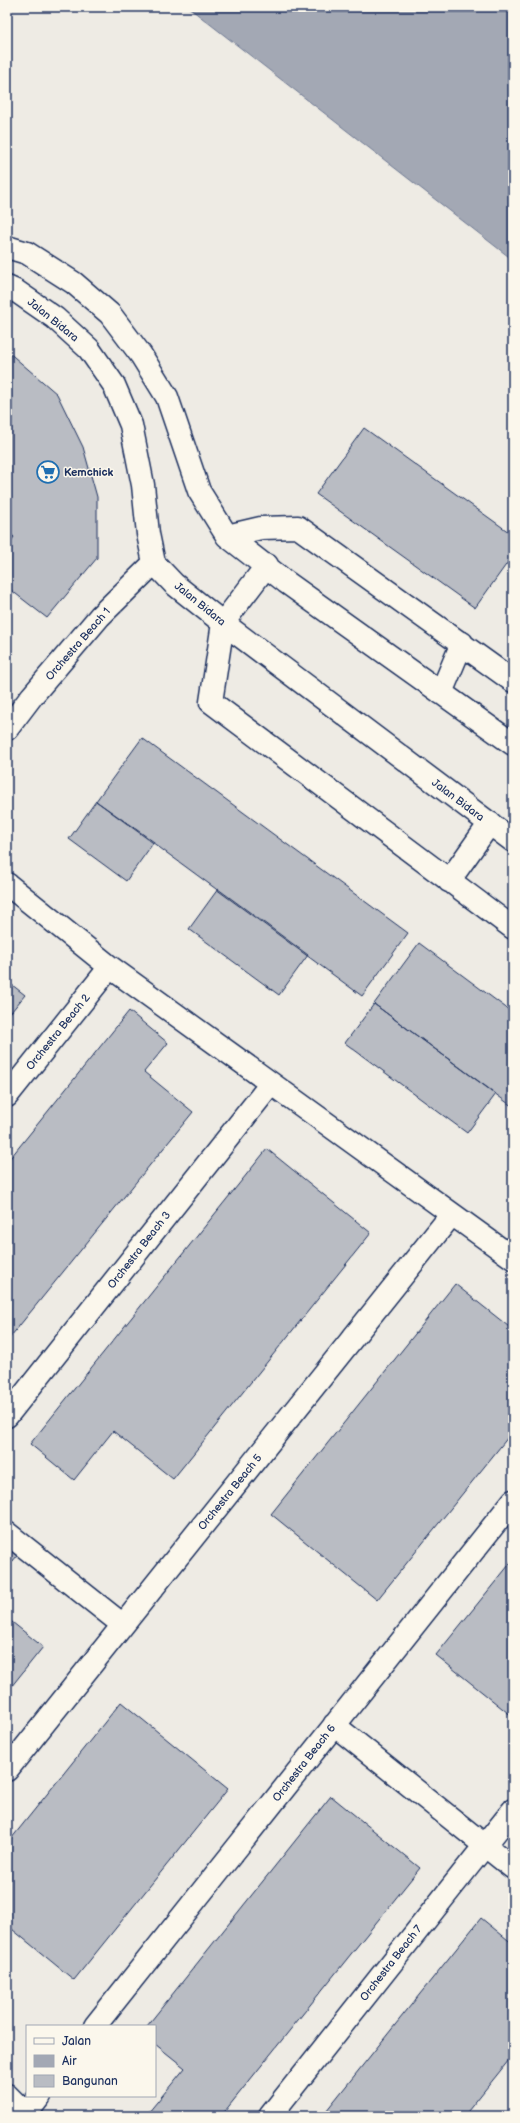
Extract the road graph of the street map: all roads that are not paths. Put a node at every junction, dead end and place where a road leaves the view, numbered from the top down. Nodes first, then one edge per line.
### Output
1 (7, 247) edge
2 (7, 287) edge
3 (227, 536) junction
4 (154, 563) junction
5 (267, 565) junction
6 (223, 623) junction
7 (462, 644) junction
8 (513, 681) edge
9 (441, 693) junction
10 (7, 729) edge
11 (513, 744) edge
12 (490, 823) junction
13 (513, 840) edge
14 (449, 880) junction
15 (7, 884) edge
16 (513, 928) edge
17 (110, 967) junction
18 (270, 1085) junction
19 (7, 1096) edge
20 (452, 1214) junction
21 (513, 1258) edge
22 (7, 1416) edge
23 (513, 1501) edge
24 (7, 1533) edge
25 (123, 1625) junction
26 (334, 1725) junction
27 (7, 1770) edge
28 (513, 1810) edge
29 (485, 1845) junction
30 (513, 1868) edge
31 (96, 2025) edge
32 (7, 2095) edge
33 (39, 2097) edge
34 (27, 2115) edge
35 (270, 2116) edge

1 - 3 street
2 - 4 street, Jalan Bidara
3 - 5 street
3 - 7 street
4 - 6 street, Jalan Bidara
4 - 10 street, Orchestra Beach 1
5 - 6 street
5 - 9 street
6 - 12 street, Jalan Bidara
6 - 14 street
7 - 8 street
7 - 9 street
9 - 11 street
12 - 13 street, Jalan Bidara
12 - 14 street
14 - 16 street
15 - 17 street
17 - 18 street
17 - 19 street, Orchestra Beach 2
18 - 20 street
18 - 22 street, Orchestra Beach 3
20 - 21 street
20 - 25 street, Orchestra Beach 5
23 - 26 street, Orchestra Beach 6
24 - 25 street
25 - 27 street, Orchestra Beach 5
26 - 29 street
26 - 31 street, Orchestra Beach 6
28 - 29 street, Orchestra Beach 7
29 - 30 street
29 - 35 street, Orchestra Beach 7
32 - 34 street
33 - 34 street

